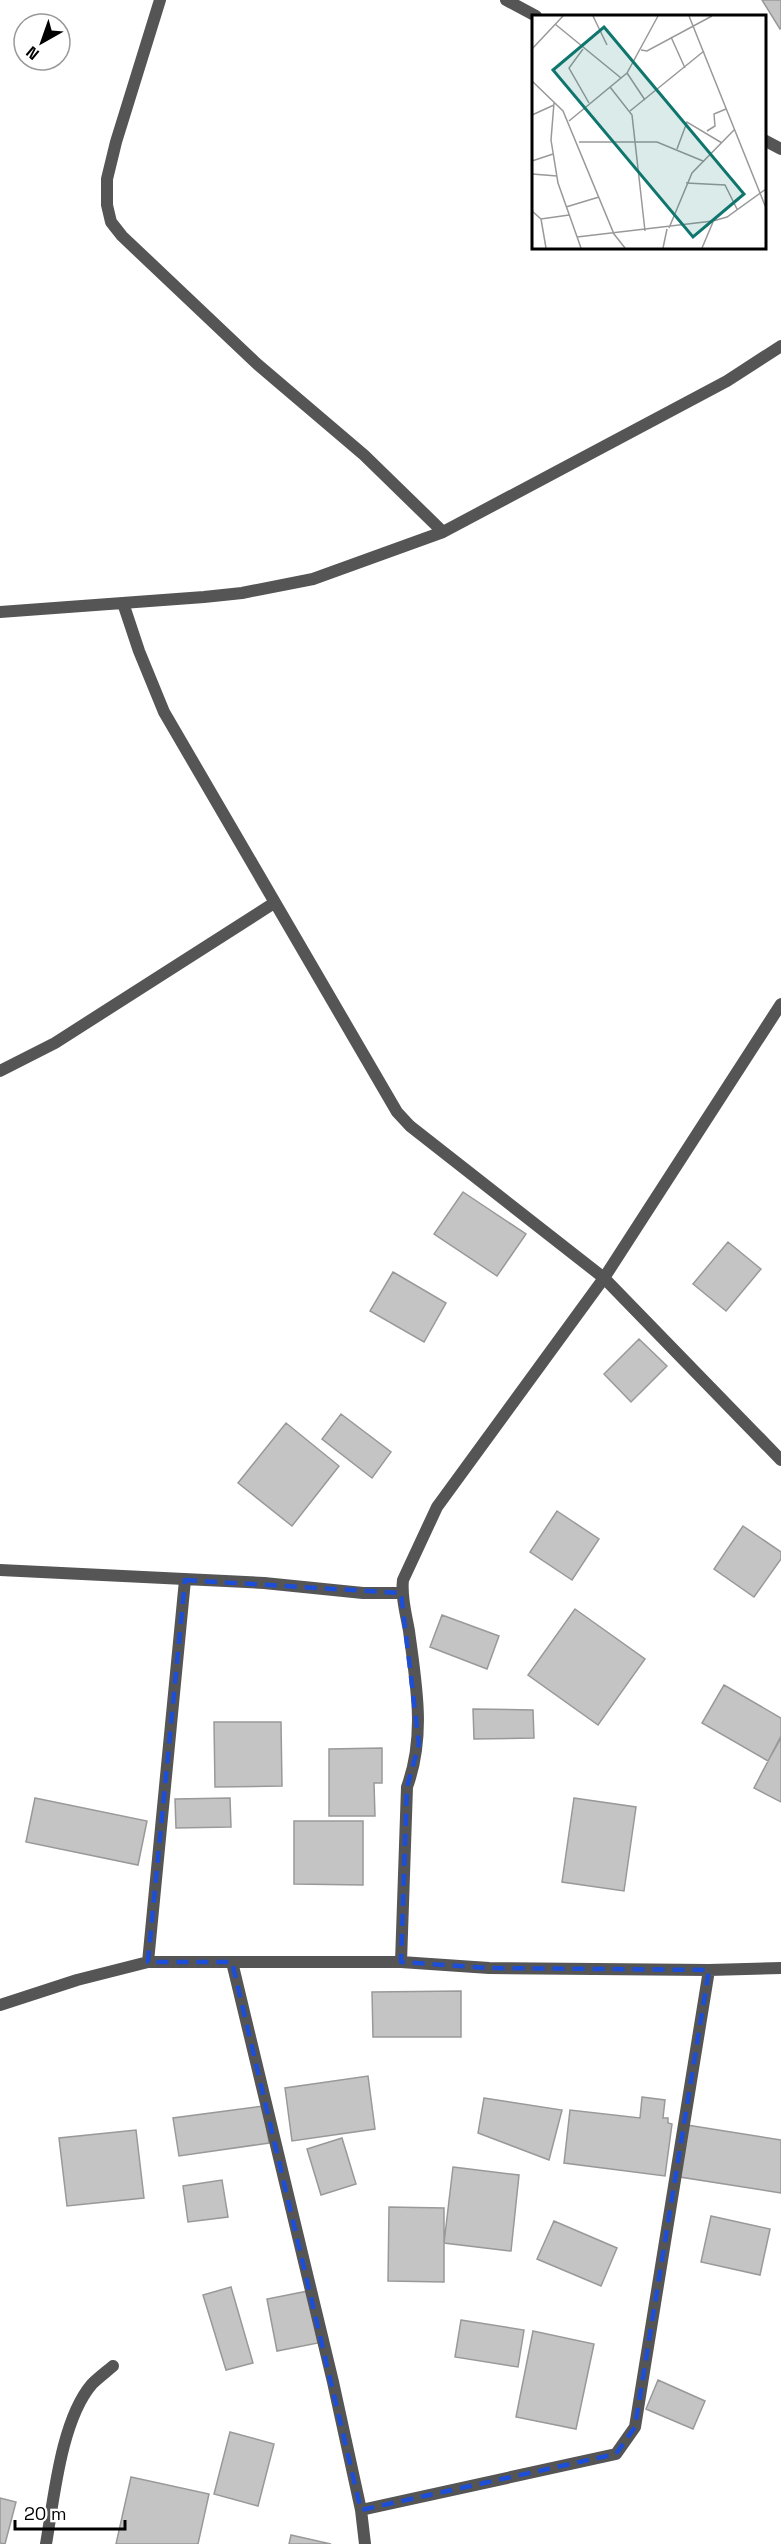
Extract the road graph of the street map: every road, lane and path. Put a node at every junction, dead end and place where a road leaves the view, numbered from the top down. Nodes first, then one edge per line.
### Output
1 (160, 0) edge
2 (506, 0) edge
3 (534, 15) edge
4 (766, 141) edge
5 (781, 149) edge
6 (781, 346) edge
7 (443, 532) junction
8 (123, 603) junction
9 (0, 612) edge
10 (274, 903) junction
11 (781, 1004) edge
12 (0, 1071) edge
13 (604, 1278) junction
14 (781, 1460) edge
15 (0, 1570) edge
16 (185, 1580) junction
17 (401, 1593) junction
18 (148, 1962) junction
19 (232, 1962) junction
20 (401, 1962) junction
21 (781, 1968) edge
22 (709, 1970) junction
23 (0, 2005) edge
24 (113, 2366) dead end
25 (361, 2510) junction
26 (46, 2544) edge
27 (365, 2544) edge

1 - 7 street
2 - 3 street
4 - 5 street
6 - 7 street
7 - 8 street
8 - 9 street
8 - 10 street
10 - 12 street
10 - 13 street
11 - 13 street
13 - 14 street
13 - 17 street
15 - 16 street
16 - 17 street
16 - 18 street
17 - 20 street
18 - 19 street
18 - 23 street
19 - 20 street
19 - 25 street
20 - 22 street
21 - 22 street
22 - 25 street
24 - 26 street
25 - 27 street

